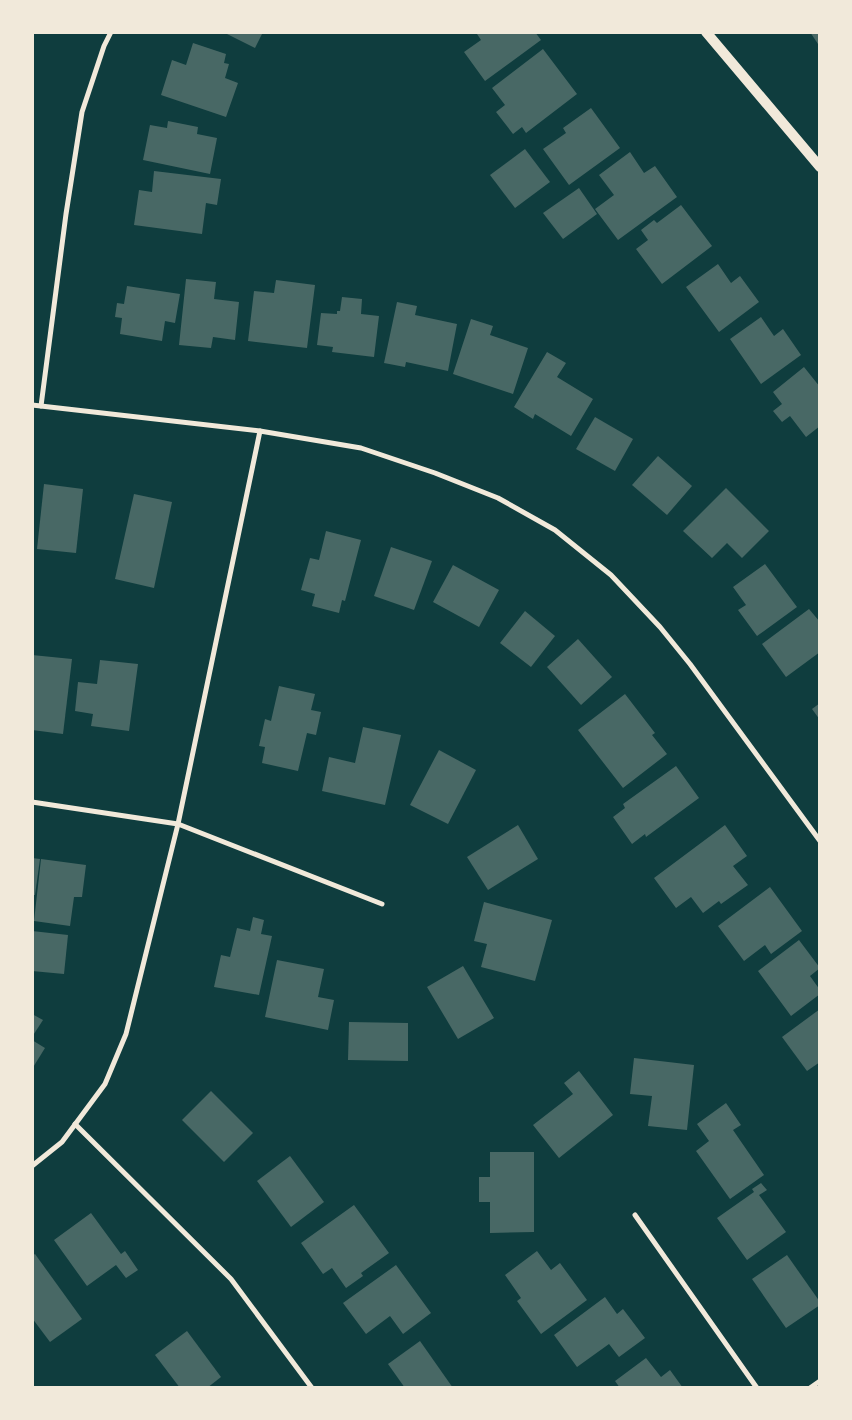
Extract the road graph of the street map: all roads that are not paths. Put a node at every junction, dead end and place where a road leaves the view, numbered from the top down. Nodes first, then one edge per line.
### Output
1 (110, 32) edge
2 (706, 32) edge
3 (820, 167) edge
4 (32, 405) edge
5 (41, 406) junction
6 (260, 431) junction
7 (32, 802) edge
8 (178, 824) junction
9 (820, 841) edge
10 (382, 904) dead end
11 (75, 1124) junction
12 (32, 1166) edge
13 (635, 1215) dead end
14 (820, 1381) edge
15 (312, 1388) edge
16 (757, 1388) edge
17 (810, 1388) edge

1 - 5 street
2 - 3 main road
4 - 5 street
5 - 6 street
6 - 8 street
6 - 9 street
7 - 8 street
8 - 10 street
8 - 11 street
11 - 12 street
11 - 15 street
13 - 16 street
14 - 17 street

